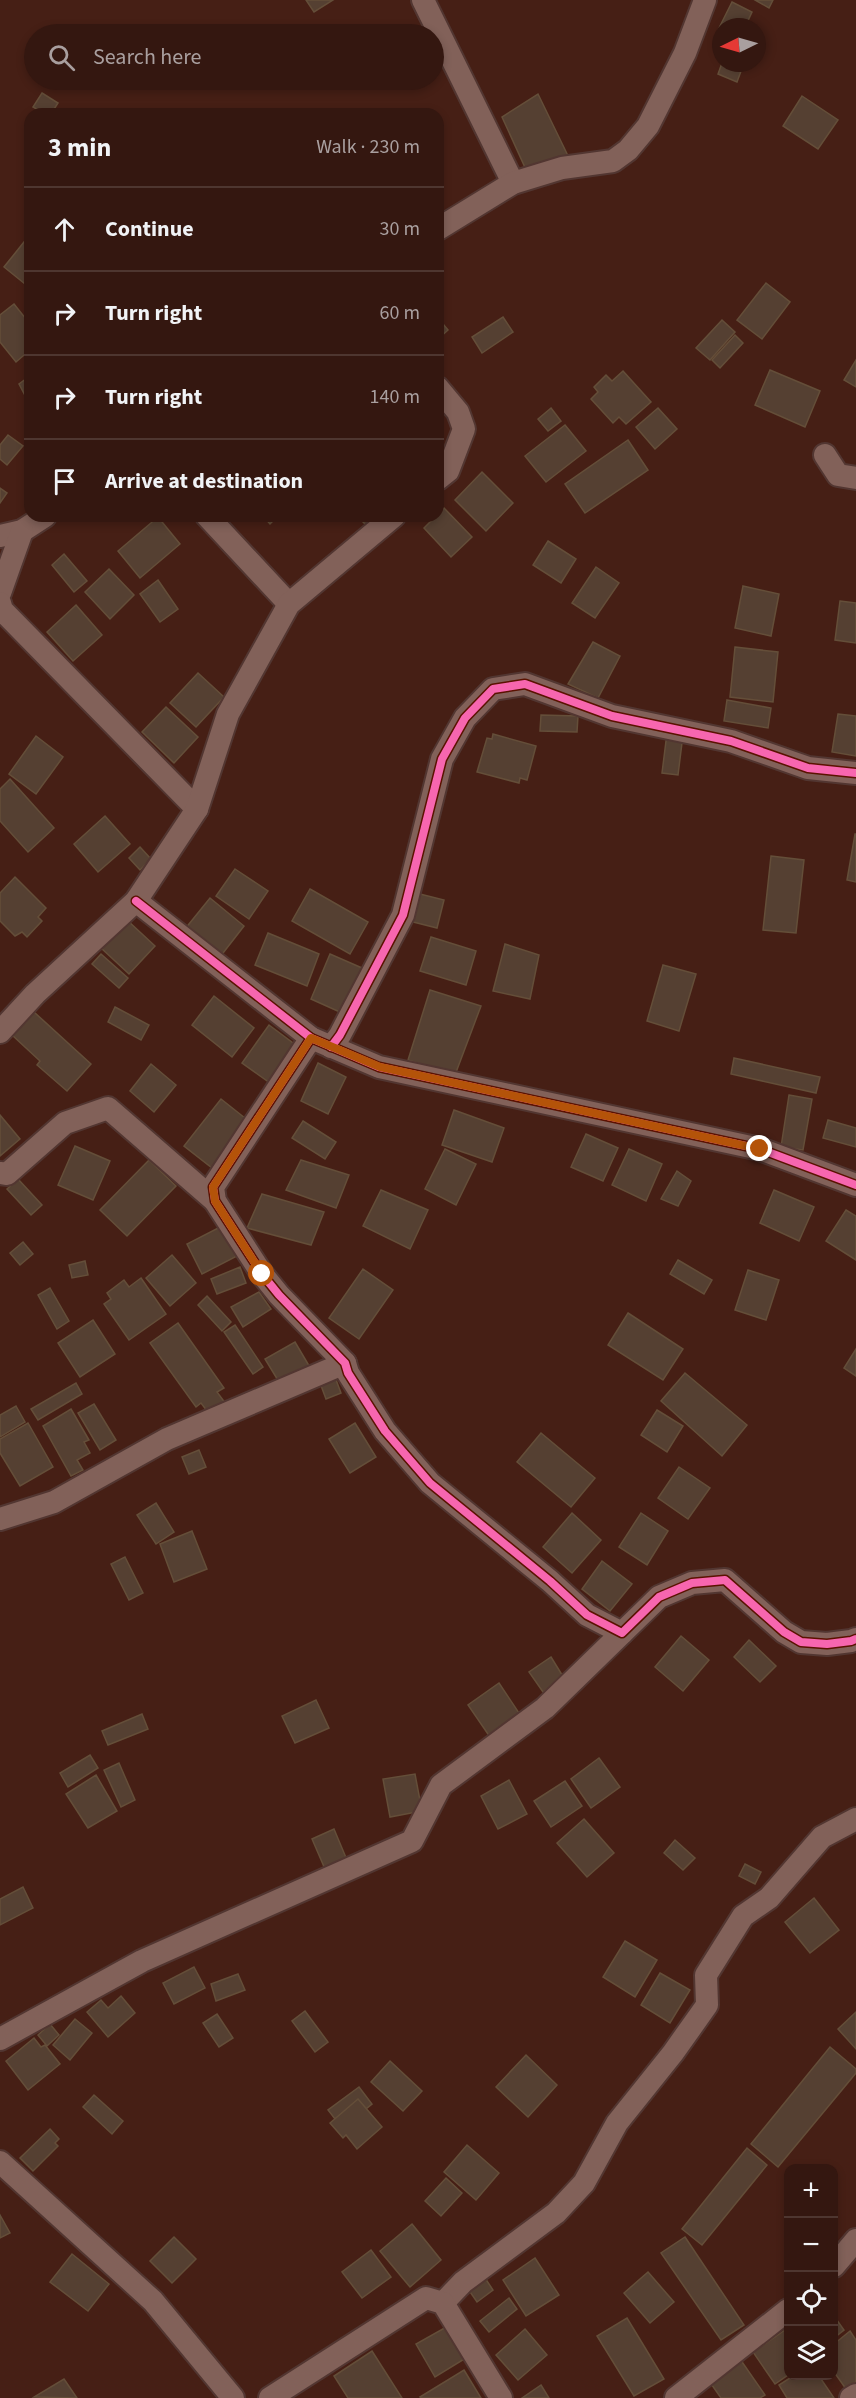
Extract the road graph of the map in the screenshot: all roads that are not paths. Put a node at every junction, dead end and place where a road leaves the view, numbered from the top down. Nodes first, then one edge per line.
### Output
1 (423, 0) edge
2 (705, 0) edge
3 (435, 24) edge
4 (444, 43) edge
5 (513, 183) junction
6 (444, 225) edge
7 (444, 395) edge
8 (825, 455) dead end
9 (444, 474) edge
10 (856, 478) edge
11 (36, 522) edge
12 (213, 522) edge
13 (387, 522) edge
14 (22, 531) junction
15 (0, 536) edge
16 (0, 594) edge
17 (0, 603) edge
18 (289, 604) junction
19 (856, 774) edge
20 (197, 809) junction
21 (136, 901) junction
22 (0, 1032) edge
23 (311, 1038) junction
24 (331, 1047) junction
25 (0, 1173) edge
26 (856, 1185) edge
27 (215, 1201) junction
28 (345, 1364) junction
29 (0, 1519) edge
30 (622, 1634) junction
31 (856, 1639) edge
32 (856, 1819) edge
33 (0, 2039) edge
34 (0, 2162) edge
35 (856, 2240) edge
36 (838, 2261) edge
37 (443, 2303) junction
38 (784, 2314) edge
39 (856, 2395) edge
40 (233, 2398) edge
41 (270, 2398) edge
42 (501, 2398) edge
43 (676, 2398) edge
44 (851, 2398) edge

1 - 3 street
2 - 5 street
4 - 5 street
5 - 6 street
7 - 9 street
8 - 10 street
11 - 14 street
12 - 18 street
13 - 18 street
14 - 15 street
14 - 16 street
17 - 20 street
18 - 20 street
19 - 24 street
20 - 21 street
21 - 22 street
21 - 23 street
23 - 24 street
23 - 27 street
24 - 26 street
25 - 27 street
27 - 28 street
28 - 29 street
28 - 30 street
30 - 31 street
30 - 33 street
32 - 37 street
34 - 40 street
35 - 36 street
37 - 41 street
37 - 42 street
38 - 43 street
39 - 44 street

